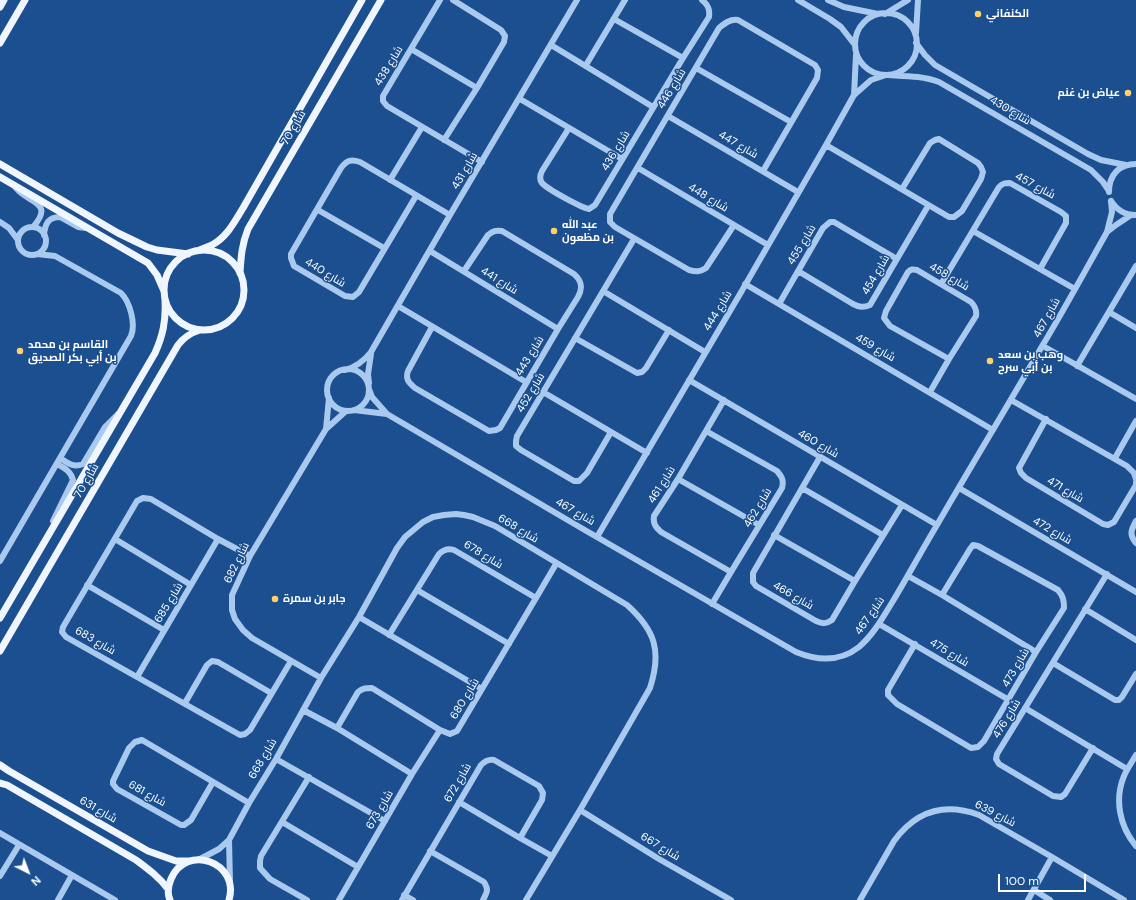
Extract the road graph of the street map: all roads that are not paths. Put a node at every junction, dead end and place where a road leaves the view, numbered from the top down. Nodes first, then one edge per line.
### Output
1 (4, 0) edge
2 (25, 0) edge
3 (362, 0) edge
4 (381, 0) edge
5 (440, 0) edge
6 (452, 0) edge
7 (625, 0) edge
8 (702, 0) edge
9 (798, 0) edge
10 (828, 0) edge
11 (908, 0) edge
12 (918, 0) edge
13 (575, 1) edge
14 (0, 8) edge
15 (882, 14) junction
16 (614, 19) junction
17 (916, 40) junction
18 (0, 43) edge
19 (855, 44) junction
20 (551, 45) junction
21 (410, 49) junction
22 (856, 51) junction
23 (682, 58) junction
24 (586, 65) junction
25 (696, 68) junction
26 (887, 75) junction
27 (477, 88) junction
28 (854, 95) junction
29 (520, 98) junction
30 (653, 107) junction
31 (668, 116) junction
32 (791, 122) junction
33 (422, 127) junction
34 (569, 128) junction
35 (444, 140) junction
36 (826, 145) junction
37 (622, 160) junction
38 (482, 162) junction
39 (0, 164) edge
40 (1136, 164) edge
41 (1126, 165) junction
42 (638, 168) junction
43 (764, 171) junction
44 (0, 177) edge
45 (390, 180) junction
46 (13, 184) junction
47 (902, 189) junction
48 (1109, 191) junction
49 (798, 192) junction
50 (416, 196) junction
51 (1111, 201) junction
52 (928, 206) junction
53 (318, 210) junction
54 (450, 215) junction
55 (1134, 215) edge
56 (0, 222) edge
57 (734, 225) junction
58 (33, 227) junction
59 (9, 228) junction
60 (86, 228) junction
61 (25, 229) junction
62 (973, 232) junction
63 (1107, 232) junction
64 (44, 235) junction
65 (634, 239) junction
66 (18, 240) junction
67 (46, 243) junction
68 (768, 245) junction
69 (384, 248) junction
70 (197, 251) junction
71 (430, 251) junction
72 (37, 254) junction
73 (188, 254) junction
74 (55, 256) junction
75 (897, 259) junction
76 (1136, 266) edge
77 (1040, 269) junction
78 (464, 271) junction
79 (798, 271) junction
80 (240, 273) junction
81 (745, 284) junction
82 (941, 284) junction
83 (1075, 289) junction
84 (164, 291) junction
85 (603, 291) junction
86 (165, 301) junction
87 (779, 304) junction
88 (398, 306) junction
89 (1109, 312) junction
90 (432, 327) junction
91 (1136, 328) edge
92 (558, 329) junction
93 (200, 330) junction
94 (669, 330) junction
95 (575, 338) junction
96 (1043, 346) junction
97 (371, 352) junction
98 (705, 352) junction
99 (949, 359) junction
100 (1077, 366) junction
101 (345, 370) junction
102 (689, 380) junction
103 (526, 382) junction
104 (369, 388) junction
105 (543, 392) junction
106 (930, 392) junction
107 (329, 398) junction
108 (1136, 399) edge
109 (724, 400) junction
110 (1011, 400) junction
111 (354, 410) junction
112 (346, 411) junction
113 (120, 412) junction
114 (387, 414) junction
115 (1046, 420) junction
116 (1136, 421) edge
117 (326, 429) junction
118 (993, 430) junction
119 (706, 431) junction
120 (611, 432) junction
121 (646, 453) junction
122 (820, 457) junction
123 (1115, 458) junction
124 (58, 461) junction
125 (678, 479) junction
126 (1136, 480) edge
127 (802, 488) junction
128 (959, 488) junction
129 (902, 505) junction
130 (1136, 521) edge
131 (759, 525) junction
132 (937, 525) junction
133 (774, 535) junction
134 (883, 535) junction
135 (597, 537) junction
136 (115, 539) junction
137 (218, 539) junction
138 (46, 540) junction
139 (1136, 543) edge
140 (250, 556) junction
141 (0, 561) edge
142 (556, 564) junction
143 (731, 572) junction
144 (1107, 574) junction
145 (908, 576) junction
146 (855, 581) junction
147 (87, 585) junction
148 (192, 585) junction
149 (418, 590) junction
150 (1136, 592) edge
151 (942, 595) junction
152 (536, 598) junction
153 (712, 604) junction
154 (1085, 609) junction
155 (358, 617) junction
156 (0, 618) edge
157 (879, 624) junction
158 (164, 630) junction
159 (389, 635) junction
160 (1136, 640) edge
161 (509, 644) junction
162 (915, 644) junction
163 (0, 651) edge
164 (1036, 652) junction
165 (291, 660) junction
166 (1053, 663) junction
167 (1136, 674) edge
168 (137, 677) junction
169 (321, 678) junction
170 (482, 689) junction
171 (271, 693) junction
172 (1009, 700) junction
173 (185, 703) junction
174 (1025, 708) junction
175 (303, 710) junction
176 (337, 728) junction
177 (440, 730) junction
178 (1093, 748) junction
179 (1136, 755) edge
180 (276, 758) junction
181 (0, 765) edge
182 (1127, 769) junction
183 (412, 774) junction
184 (308, 777) junction
185 (213, 782) junction
186 (0, 783) edge
187 (459, 802) junction
188 (249, 803) junction
189 (580, 810) junction
190 (385, 821) junction
191 (282, 822) junction
192 (0, 833) edge
193 (520, 838) junction
194 (229, 840) junction
195 (19, 845) junction
196 (1136, 846) edge
197 (430, 851) junction
198 (552, 856) junction
199 (1052, 857) junction
200 (200, 859) junction
201 (190, 861) junction
202 (358, 867) junction
203 (72, 875) junction
204 (0, 876) edge
205 (230, 883) junction
206 (168, 889) junction
207 (1034, 890) junction
208 (231, 892) junction
209 (403, 898) edge
210 (169, 899) edge
211 (58, 900) edge
212 (115, 900) edge
213 (229, 900) edge
214 (237, 900) edge
215 (307, 900) edge
216 (339, 900) edge
217 (413, 900) edge
218 (483, 900) edge
219 (526, 900) edge
220 (731, 900) edge
221 (860, 900) edge
222 (1028, 900) edge
223 (1050, 900) edge
224 (1124, 900) edge

1 - 14 main road
2 - 18 main road
3 - 70 main road, شارع 70
4 - 80 main road, شارع 70
5 - 21 street, شارع 438
6 - 27 street
7 - 16 street
8 - 23 street, شارع 436
9 - 19 street
10 - 15 street
11 - 15 street
12 - 17 street
13 - 20 street, شارع 431
15 - 17 street
15 - 19 street
16 - 23 street
16 - 24 street
17 - 26 street
17 - 41 street, شارع 430
19 - 22 street
20 - 24 street
20 - 29 street, شارع 431
21 - 27 street
21 - 33 street, شارع 438
22 - 26 street
22 - 28 street, شارع 444
23 - 30 street, شارع 436
24 - 30 street
25 - 31 street, شارع 446
25 - 32 street
25 - 32 street, شارع 446
26 - 28 street, شارع 444
26 - 48 street, شارع 430
27 - 35 street
28 - 36 street, شارع 444
29 - 34 street
29 - 38 street, شارع 431
30 - 37 street, شارع 436
31 - 42 street, شارع 446
31 - 43 street, شارع 447
32 - 43 street, شارع 446
33 - 35 street, شارع 438
33 - 45 street
34 - 37 street
34 - 37 street, شارع 436
35 - 38 street, شارع 438
36 - 47 street
36 - 49 street, شارع 444
38 - 54 street, شارع 431
39 - 73 main road
40 - 41 street, شارع 430
41 - 48 street
42 - 57 street, شارع 448
42 - 65 street, شارع 446
43 - 49 street, شارع 447
44 - 46 main road
45 - 50 street, شارع 440
45 - 53 street, شارع 440
46 - 58 street
46 - 60 main road
47 - 52 street
47 - 52 street
48 - 51 street, شارع 467
49 - 68 street, شارع 444
50 - 54 street, شارع 440
50 - 69 street, شارع 440
51 - 55 street
51 - 63 street, شارع 467
52 - 75 street, شارع 454
53 - 69 street
53 - 69 street, شارع 440
54 - 71 street, شارع 431
55 - 63 street, شارع 467
56 - 59 street
57 - 65 street, شارع 446
57 - 68 street, شارع 448
58 - 61 street
58 - 64 street
59 - 61 street
59 - 66 street
60 - 64 street
60 - 84 main road
61 - 66 street
62 - 77 street
62 - 77 street, شارع 457
62 - 82 street, شارع 457
63 - 83 street, شارع 467
64 - 67 street
65 - 85 street, شارع 452
66 - 72 street
67 - 72 street
67 - 74 street
68 - 81 street, شارع 444
70 - 73 main road
70 - 80 main road
71 - 78 street, شارع 441
71 - 88 street, شارع 431
72 - 74 street
73 - 84 main road
74 - 124 street
75 - 79 street, شارع 454
75 - 79 street, شارع 455
76 - 89 street
77 - 83 street
78 - 92 street, شارع 441
78 - 92 street, شارع 443
79 - 87 street, شارع 455
80 - 93 main road
81 - 87 street, شارع 459
81 - 98 street, شارع 444
82 - 99 street, شارع 458
82 - 99 street, شارع 458
83 - 96 street, شارع 467
84 - 86 main road
85 - 94 street
85 - 95 street, شارع 452
86 - 93 main road
86 - 113 main road, شارع 70
87 - 106 street, شارع 459
88 - 90 street
88 - 97 street, شارع 431
89 - 91 street
89 - 100 street
90 - 103 street
90 - 103 street, شارع 443
92 - 103 street, شارع 443
93 - 163 main road, شارع 70
94 - 95 street
94 - 98 street
95 - 105 street, شارع 452
96 - 100 street
96 - 110 street, شارع 467
97 - 101 street, شارع 431
97 - 104 street, شارع 431
98 - 102 street, شارع 444
99 - 106 street, شارع 458
100 - 108 street
101 - 104 street
101 - 107 street
102 - 109 street, شارع 460
102 - 121 street, شارع 444
104 - 111 street
104 - 114 street, شارع 467
105 - 120 street
105 - 120 street, شارع 452
106 - 118 street, شارع 459
107 - 112 street
107 - 117 street, شارع 682
109 - 119 street, شارع 461
109 - 122 street, شارع 460
110 - 115 street, شارع 471
110 - 118 street, شارع 467
111 - 112 street
111 - 114 street, شارع 467
112 - 117 street, شارع 682
113 - 124 street
113 - 138 main road, شارع 70
114 - 135 street, شارع 467
115 - 123 street, شارع 471
115 - 126 street, شارع 471
116 - 123 street
117 - 140 street, شارع 682
118 - 128 street, شارع 467
119 - 125 street, شارع 461
119 - 131 street, شارع 462
120 - 121 street
121 - 135 street, شارع 444
122 - 127 street, شارع 466
122 - 129 street, شارع 460
123 - 126 street, شارع 471
124 - 138 street
124 - 141 street
125 - 131 street
125 - 143 street, شارع 461
127 - 133 street, شارع 466
127 - 134 street
128 - 132 street, شارع 467
128 - 144 street, شارع 472
129 - 132 street, شارع 460
129 - 134 street, شارع 466
130 - 139 street
131 - 143 street, شارع 462
132 - 145 street, شارع 467
133 - 146 street
133 - 146 street, شارع 466
134 - 146 street, شارع 466
135 - 153 street, شارع 467
136 - 137 street, شارع 683
136 - 147 street, شارع 683
136 - 148 street
137 - 140 street, شارع 683
137 - 148 street, شارع 685
138 - 156 main road, شارع 70
140 - 165 street, شارع 682
142 - 152 street, شارع 680
142 - 155 street, شارع 668
142 - 189 street, شارع 668
143 - 153 street, شارع 462
144 - 150 street, شارع 472
144 - 154 street, شارع 476
145 - 151 street
145 - 157 street, شارع 467
147 - 158 street
147 - 168 street, شارع 683
148 - 158 street, شارع 685
149 - 152 street, شارع 678
149 - 159 street, شارع 678
149 - 161 street
151 - 164 street
151 - 164 street, شارع 473
152 - 161 street, شارع 680
153 - 157 street, شارع 467
154 - 160 street
154 - 166 street, شارع 476
155 - 159 street
155 - 169 street, شارع 668
157 - 162 street, شارع 475
158 - 168 street, شارع 685
159 - 170 street
161 - 170 street, شارع 680
162 - 172 street, شارع 475
162 - 172 street, شارع 473
164 - 172 street, شارع 473
165 - 169 street, شارع 682
165 - 171 street, شارع 683
166 - 167 street
166 - 174 street, شارع 476
168 - 173 street, شارع 683
169 - 175 street, شارع 668
170 - 177 street, شارع 680
171 - 173 street, شارع 683
171 - 173 street
174 - 178 street
174 - 178 street, شارع 476
175 - 176 street
175 - 180 street, شارع 668
176 - 177 street
176 - 183 street
177 - 183 street, شارع 673
178 - 182 street
179 - 182 street
180 - 184 street
180 - 188 street, شارع 668
181 - 201 main road, شارع 631
182 - 196 street
183 - 190 street, شارع 673
184 - 190 street
184 - 191 street
185 - 185 street, شارع 681
185 - 188 street, شارع 681
186 - 206 main road
187 - 193 street
187 - 193 street, شارع 672
187 - 197 street, شارع 672
188 - 194 street, شارع 668
189 - 198 street, شارع 668
189 - 220 street, شارع 667
190 - 202 street, شارع 673
191 - 202 street
191 - 215 street
192 - 195 street
193 - 198 street
194 - 200 street, شارع 668
194 - 205 street, شارع 668
195 - 203 street
195 - 204 street
197 - 209 street, شارع 672
197 - 218 street
198 - 219 street, شارع 668
199 - 207 street
199 - 221 street, شارع 639
199 - 224 street, شارع 639
200 - 201 main road
200 - 205 main road
201 - 206 main road
202 - 216 street, شارع 673
203 - 211 street
203 - 212 street
205 - 208 main road
206 - 210 main road
207 - 222 street
207 - 223 street
208 - 213 main road
208 - 214 main road
209 - 217 street

